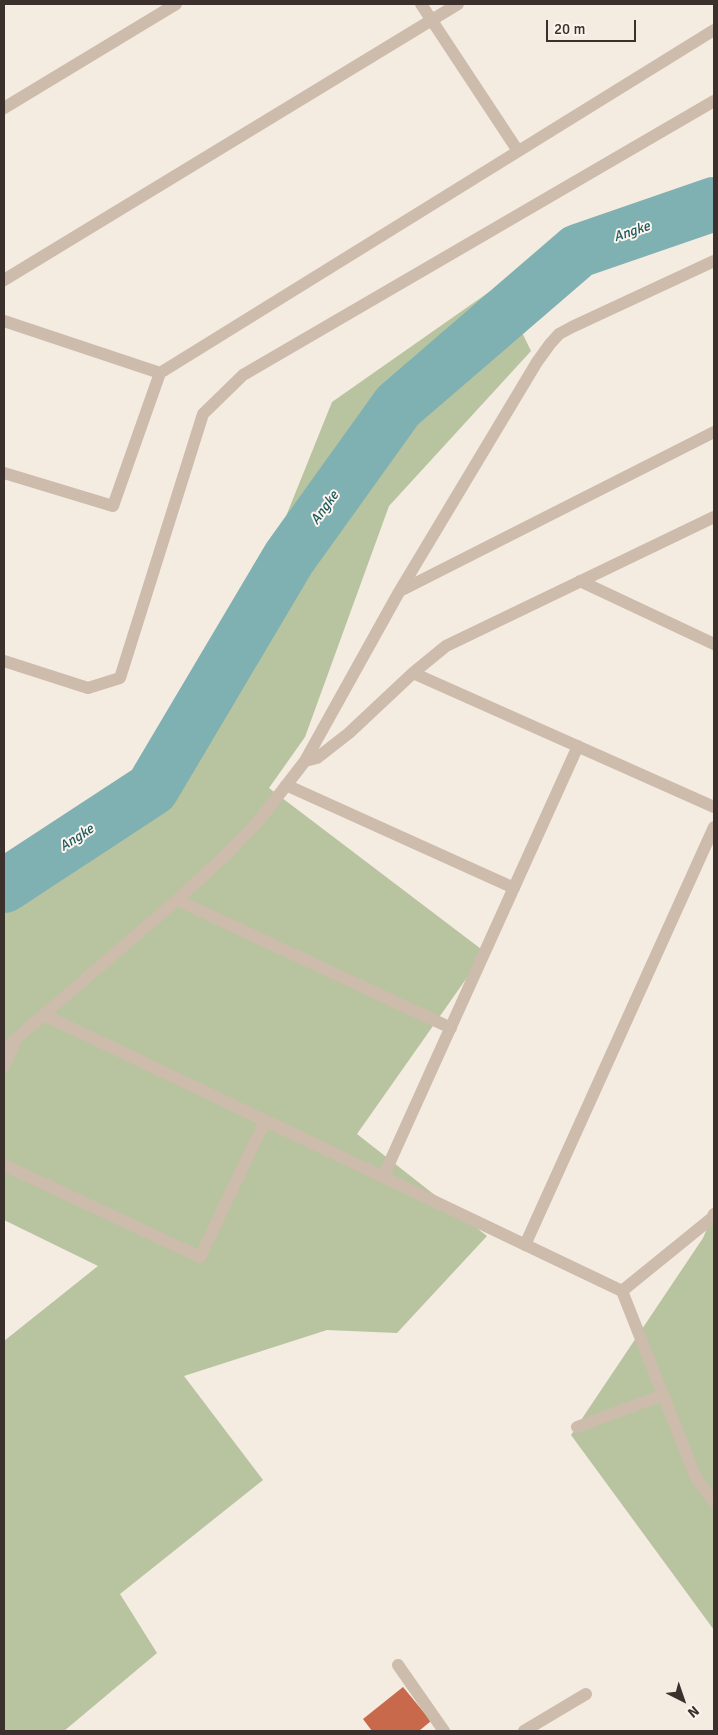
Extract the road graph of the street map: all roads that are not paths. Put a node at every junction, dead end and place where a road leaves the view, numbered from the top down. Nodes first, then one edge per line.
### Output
1 (176, 4) edge
2 (421, 4) edge
3 (458, 4) edge
4 (431, 21) junction
5 (714, 30) edge
6 (714, 101) edge
7 (4, 108) edge
8 (518, 151) junction
9 (714, 261) edge
10 (4, 280) edge
11 (4, 321) edge
12 (160, 373) junction
13 (714, 432) edge
14 (4, 474) edge
15 (714, 517) edge
16 (580, 581) junction
17 (399, 592) junction
18 (714, 644) edge
19 (4, 661) edge
20 (412, 673) junction
21 (578, 746) junction
22 (304, 761) junction
23 (286, 785) junction
24 (714, 807) edge
25 (714, 827) edge
26 (514, 888) junction
27 (177, 900) junction
28 (44, 1015) junction
29 (451, 1028) junction
30 (17, 1038) junction
31 (4, 1049) edge
32 (4, 1066) edge
33 (265, 1121) junction
34 (4, 1166) edge
35 (383, 1177) junction
36 (714, 1214) edge
37 (525, 1245) junction
38 (622, 1291) junction
39 (663, 1394) junction
40 (577, 1427) dead end
41 (714, 1502) edge
42 (398, 1665) dead end
43 (586, 1694) dead end
44 (444, 1731) edge
45 (524, 1731) edge

1 - 7 street
2 - 4 street
3 - 4 street
4 - 8 street
4 - 10 street
5 - 8 street
6 - 19 street
8 - 12 street
9 - 17 street
11 - 12 street
12 - 14 street
13 - 17 street
15 - 16 street
16 - 18 street
16 - 20 street
17 - 22 street
20 - 21 street
20 - 22 street
21 - 24 street
21 - 26 street
22 - 23 street
23 - 26 street
23 - 27 street
25 - 37 street
26 - 29 street
27 - 28 street
27 - 29 street
28 - 30 street
28 - 33 street
29 - 35 street
30 - 31 street
30 - 32 street
33 - 34 street
33 - 35 street
35 - 37 street
36 - 38 street
37 - 38 street
38 - 39 street
39 - 40 street
39 - 41 street
42 - 44 street
43 - 45 street

